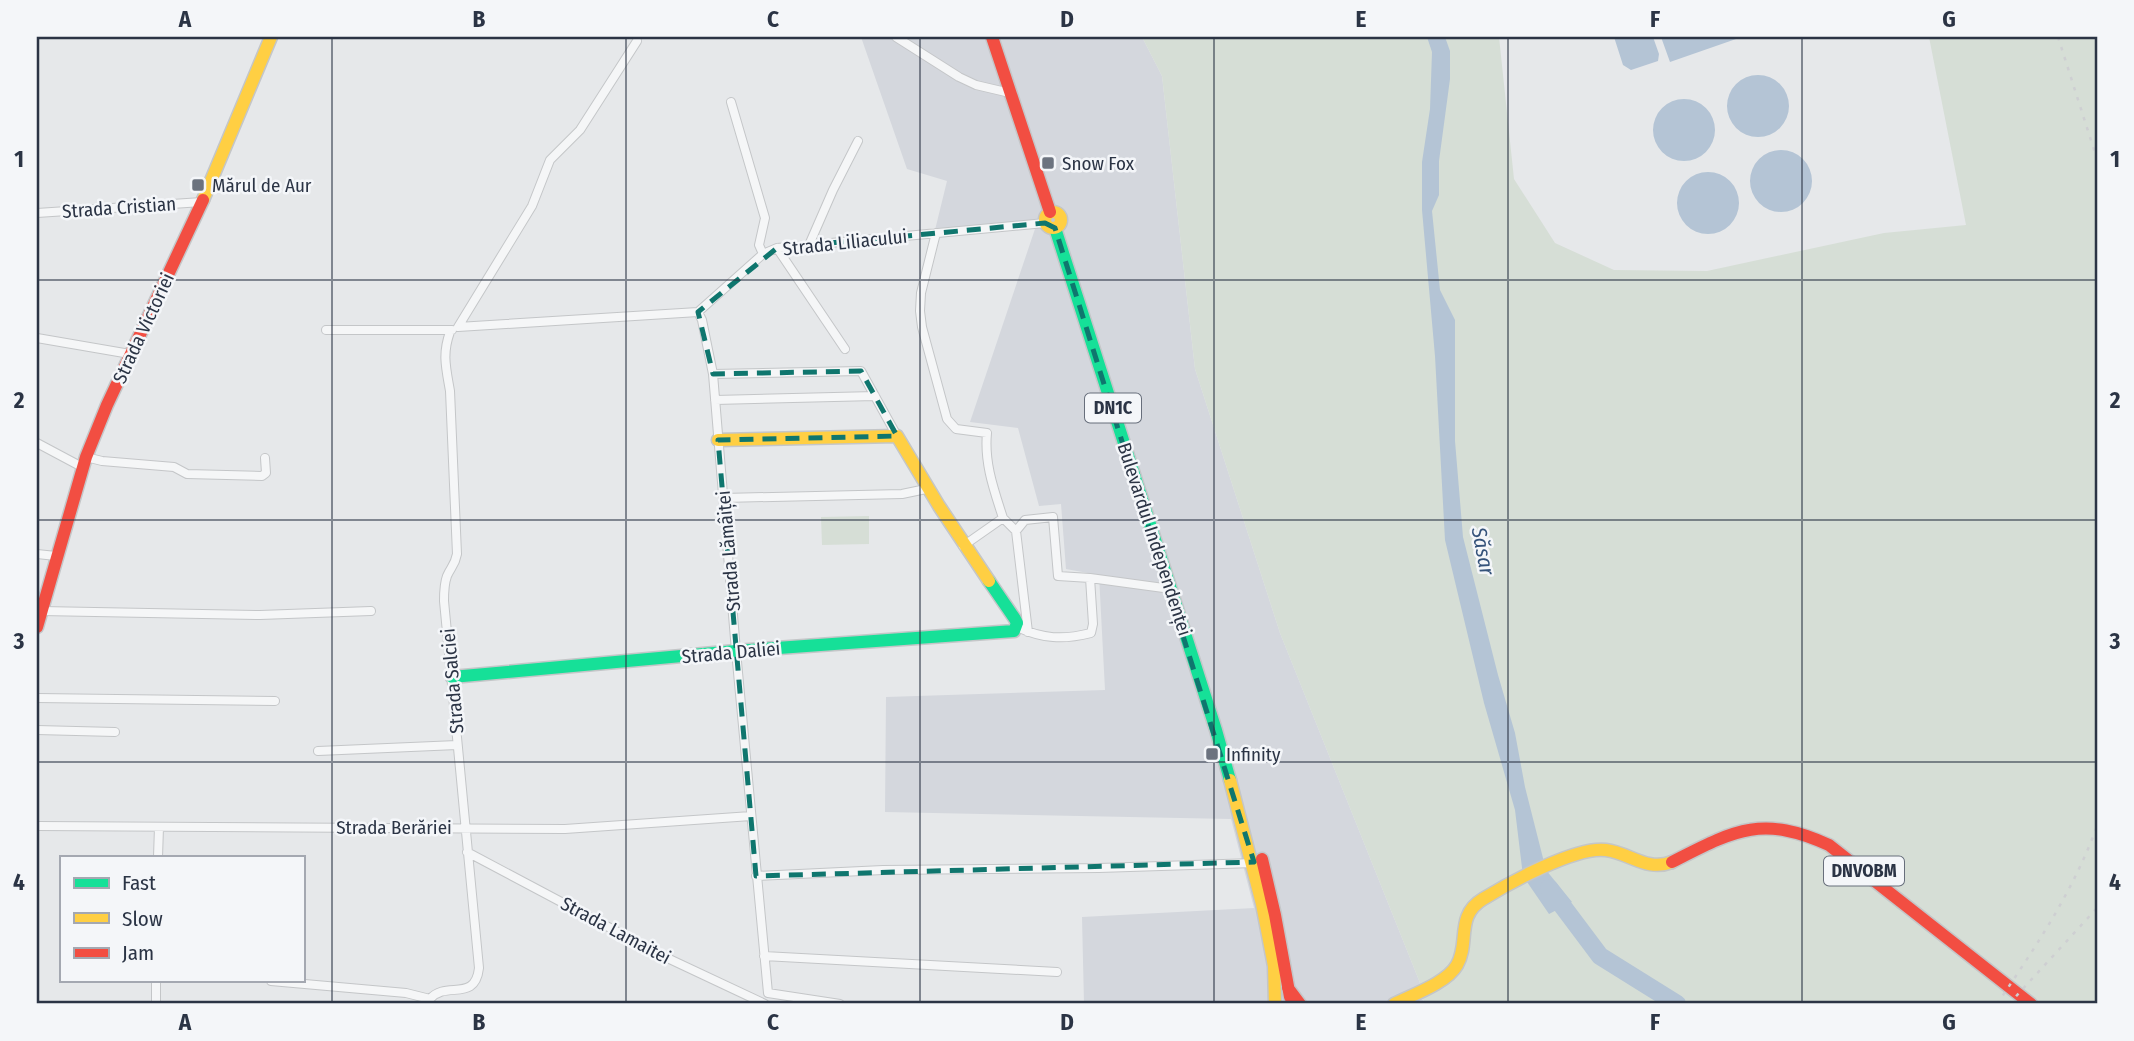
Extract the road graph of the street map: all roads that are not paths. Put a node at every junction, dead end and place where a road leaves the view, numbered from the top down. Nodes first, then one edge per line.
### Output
1 (271, 37) edge
2 (896, 37) edge
3 (992, 37) edge
4 (637, 41) dead end
5 (1010, 93) junction
6 (731, 102) dead end
7 (858, 141) dead end
8 (202, 202) junction
9 (37, 213) edge
10 (1050, 221) junction
11 (936, 233) junction
12 (809, 245) junction
13 (777, 248) junction
14 (763, 254) junction
15 (698, 312) junction
16 (454, 329) junction
17 (326, 330) dead end
18 (37, 338) edge
19 (845, 349) dead end
20 (130, 354) junction
21 (713, 374) junction
22 (875, 396) junction
23 (715, 400) junction
24 (897, 436) junction
25 (718, 440) junction
26 (37, 443) edge
27 (265, 458) dead end
28 (84, 462) junction
29 (926, 489) junction
30 (723, 498) junction
31 (1003, 518) junction
32 (1016, 531) junction
33 (963, 546) junction
34 (37, 554) edge
35 (56, 556) junction
36 (1090, 578) junction
37 (1171, 589) junction
38 (371, 611) dead end
39 (38, 618) edge
40 (1018, 631) junction
41 (736, 651) junction
42 (452, 677) junction
43 (37, 698) edge
44 (275, 701) dead end
45 (37, 730) edge
46 (1216, 730) junction
47 (116, 732) dead end
48 (457, 745) junction
49 (318, 751) dead end
50 (751, 816) junction
51 (37, 826) edge
52 (159, 827) junction
53 (465, 827) junction
54 (467, 852) junction
55 (158, 856) edge
56 (1254, 862) junction
57 (756, 876) junction
58 (764, 956) junction
59 (1057, 972) dead end
60 (156, 982) edge
61 (282, 982) edge
62 (1288, 988) junction
63 (430, 1002) edge
64 (156, 1004) edge
65 (765, 1004) edge
66 (840, 1004) edge
67 (1275, 1004) edge
68 (1292, 1004) edge
69 (1300, 1004) edge
70 (1394, 1004) edge
71 (2031, 1004) edge

1 - 8 main road, Strada Victoriei
2 - 5 street
3 - 5 main road, Bulevardul Independenței / DN1C
4 - 16 street
5 - 10 main road, Bulevardul Independenței / DN1C
6 - 14 street
7 - 12 street
8 - 9 street, Strada Cristian
8 - 20 main road, Strada Victoriei
10 - 11 street, Strada Liliacului
10 - 37 main road, Bulevardul Independenței / DN1C
11 - 12 street, Strada Liliacului
11 - 31 street
12 - 13 street, Strada Liliacului
13 - 14 street, Strada Liliacului
13 - 19 street
14 - 15 street, Strada Liliacului
15 - 16 street
15 - 21 street, Strada Lămâiței
16 - 17 street
16 - 42 street, Strada Salciei
18 - 20 street
20 - 28 main road, Strada Victoriei
21 - 22 street
21 - 23 street, Strada Lămâiței
22 - 23 street
22 - 24 street
23 - 25 street, Strada Lămâiței
24 - 25 main road
24 - 29 main road
25 - 30 street, Strada Lămâiței
26 - 28 street
27 - 28 street
28 - 35 main road, Strada Victoriei
29 - 30 street
29 - 33 main road
30 - 41 street, Strada Lămâiței
31 - 32 street
31 - 33 street
32 - 36 street
32 - 40 street
33 - 40 main road
34 - 35 street
35 - 39 main road, Strada Victoriei
36 - 37 street
36 - 40 street
37 - 46 main road, Bulevardul Independenței / DN1C
38 - 39 street
40 - 41 main road, Strada Daliei
41 - 42 main road, Strada Daliei
41 - 50 street, Strada Lămâiței
42 - 48 street, Strada Salciei
43 - 44 street
45 - 47 street
46 - 56 main road, Bulevardul Independenței / DN1C
46 - 62 main road, Bulevardul Independenței / DN1C
48 - 49 street
48 - 53 street, Strada Salciei
50 - 53 street, Strada Berăriei
50 - 57 street, Strada Lămâiței
51 - 52 street, Strada Berăriei
52 - 53 street, Strada Berăriei
52 - 55 street
53 - 54 street, Strada Salciei
54 - 63 street, Strada Salciei
54 - 65 street, Strada Lamaitei
56 - 57 street
56 - 67 main road, Bulevardul Independenței / DN1C
57 - 58 street, Strada Lămâiței
58 - 59 street
58 - 66 street, Strada Lămâiței
60 - 64 street
61 - 63 street
62 - 68 main road, Bulevardul Independenței / DN1C
62 - 69 main road
70 - 71 main road, DNVOBM

